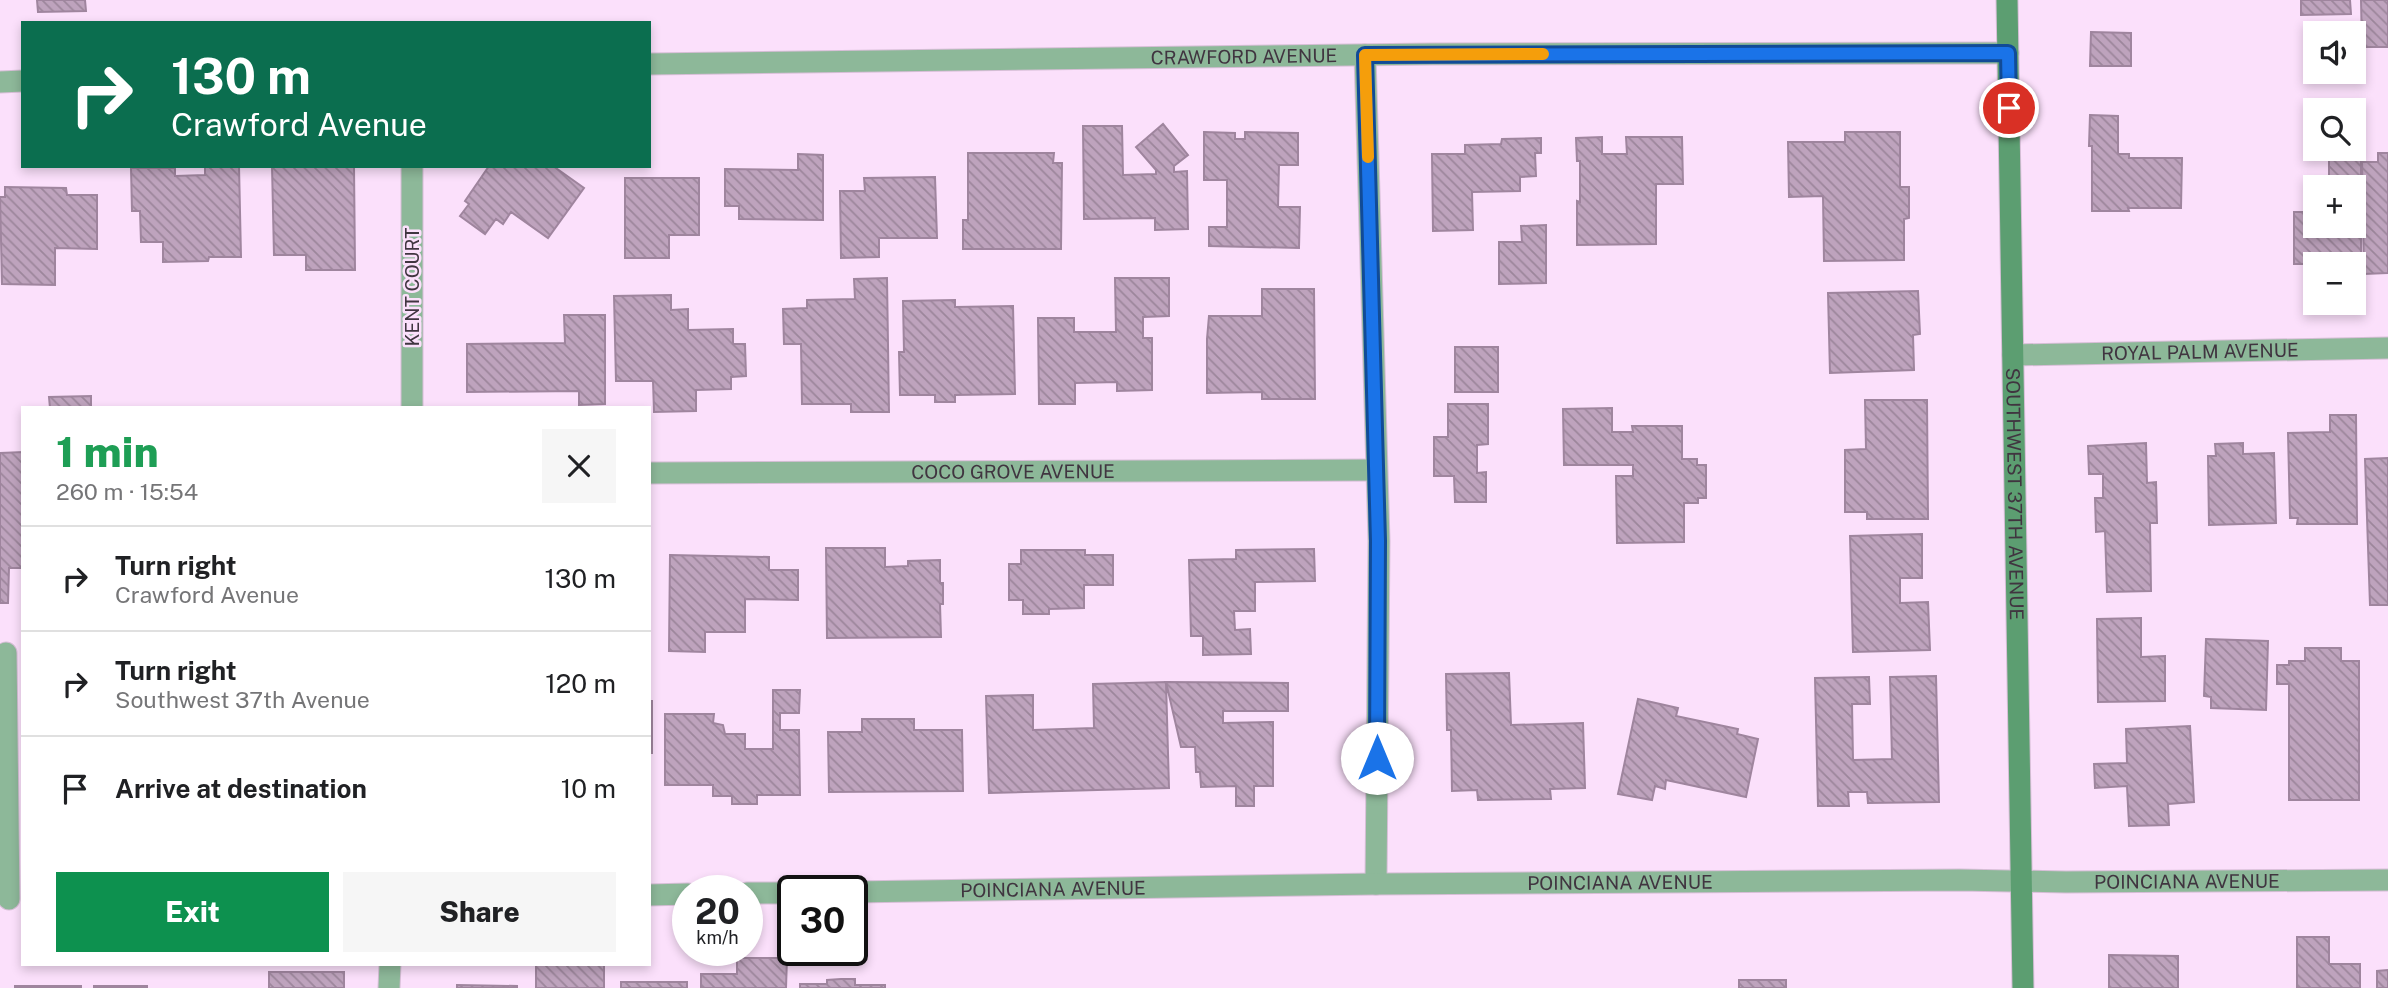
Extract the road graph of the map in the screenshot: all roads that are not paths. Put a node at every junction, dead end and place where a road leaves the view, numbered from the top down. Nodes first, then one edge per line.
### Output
1 (2007, 0) edge
2 (2008, 53) junction
3 (1365, 55) junction
4 (651, 64) edge
5 (21, 81) edge
6 (0, 82) edge
7 (412, 168) edge
8 (2388, 348) edge
9 (2013, 355) junction
10 (412, 406) edge
11 (1376, 470) junction
12 (651, 472) edge
13 (6, 653) dead end
14 (2388, 880) edge
15 (2021, 881) junction
16 (1376, 884) junction
17 (868, 892) edge
18 (672, 894) edge
19 (651, 895) edge
20 (10, 899) edge
21 (390, 966) edge
22 (389, 988) edge
23 (2023, 988) edge

1 - 2 main road, SOUTHWEST 37TH AVENUE
2 - 3 street, CRAWFORD AVENUE
2 - 9 main road, SOUTHWEST 37TH AVENUE
3 - 4 street, CRAWFORD AVENUE
3 - 11 street
5 - 6 street
7 - 10 street, KENT COURT
8 - 9 street, ROYAL PALM AVENUE
9 - 15 main road, SOUTHWEST 37TH AVENUE
11 - 12 street, COCO GROVE AVENUE
11 - 16 street
13 - 20 street
14 - 15 street, POINCIANA AVENUE
15 - 16 street, POINCIANA AVENUE
15 - 23 main road, SOUTHWEST 37TH AVENUE
16 - 17 street, POINCIANA AVENUE
18 - 19 street
21 - 22 street

